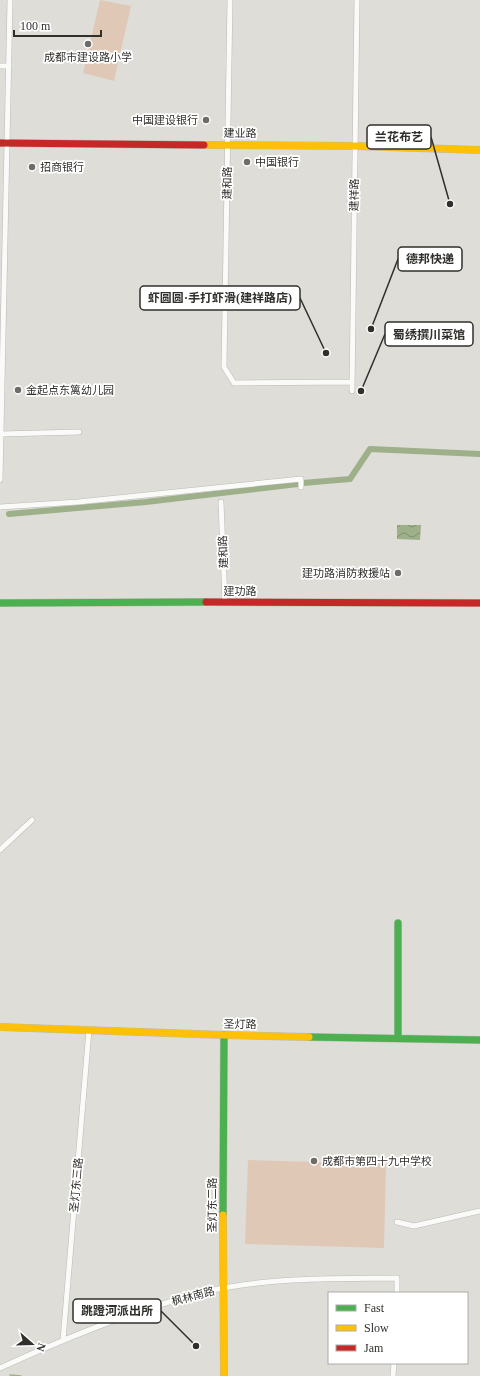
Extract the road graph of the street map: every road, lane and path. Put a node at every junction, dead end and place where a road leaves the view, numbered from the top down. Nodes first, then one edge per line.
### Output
1 (10, 0) edge
2 (230, 0) edge
3 (357, 0) edge
4 (0, 66) edge
5 (9, 66) junction
6 (4, 143) edge
7 (228, 144) junction
8 (355, 146) junction
9 (480, 150) edge
10 (2, 300) edge
11 (352, 382) junction
12 (352, 391) dead end
13 (79, 432) dead end
14 (1, 434) junction
15 (0, 480) edge
16 (301, 486) dead end
17 (221, 502) dead end
18 (0, 507) edge
19 (225, 602) junction
20 (0, 603) edge
21 (480, 603) edge
22 (32, 820) dead end
23 (0, 850) edge
24 (398, 923) dead end
25 (0, 1027) edge
26 (89, 1030) junction
27 (224, 1035) junction
28 (398, 1038) junction
29 (480, 1040) edge
30 (480, 1211) edge
31 (397, 1222) dead end
32 (223, 1288) junction
33 (397, 1292) edge
34 (63, 1340) junction
35 (394, 1364) edge
36 (0, 1368) edge
37 (224, 1376) edge
38 (394, 1376) edge

1 - 5 street
2 - 7 street, 建和路
3 - 8 street, 建祥路
4 - 5 street
5 - 6 street
6 - 7 street, 建业路
6 - 10 street
7 - 8 street, 建业路
7 - 11 street, 建和路
8 - 9 street, 建业路
8 - 11 street, 建祥路
10 - 14 street
11 - 12 street, 建祥路
13 - 14 street
14 - 15 street
16 - 18 street
17 - 19 street, 建和路
19 - 20 street, 建功路
19 - 21 street, 建功路
22 - 23 street
24 - 28 street
25 - 26 street, 圣灯路
26 - 27 street, 圣灯路
26 - 34 street, 圣灯东三路
27 - 28 street, 圣灯路
27 - 32 street, 圣灯东二路
28 - 29 street, 圣灯路
30 - 31 street
32 - 33 street, 枫林南路
32 - 34 street, 枫林南路
32 - 37 street, 圣灯东二路
34 - 36 street, 枫林南路
35 - 38 street

